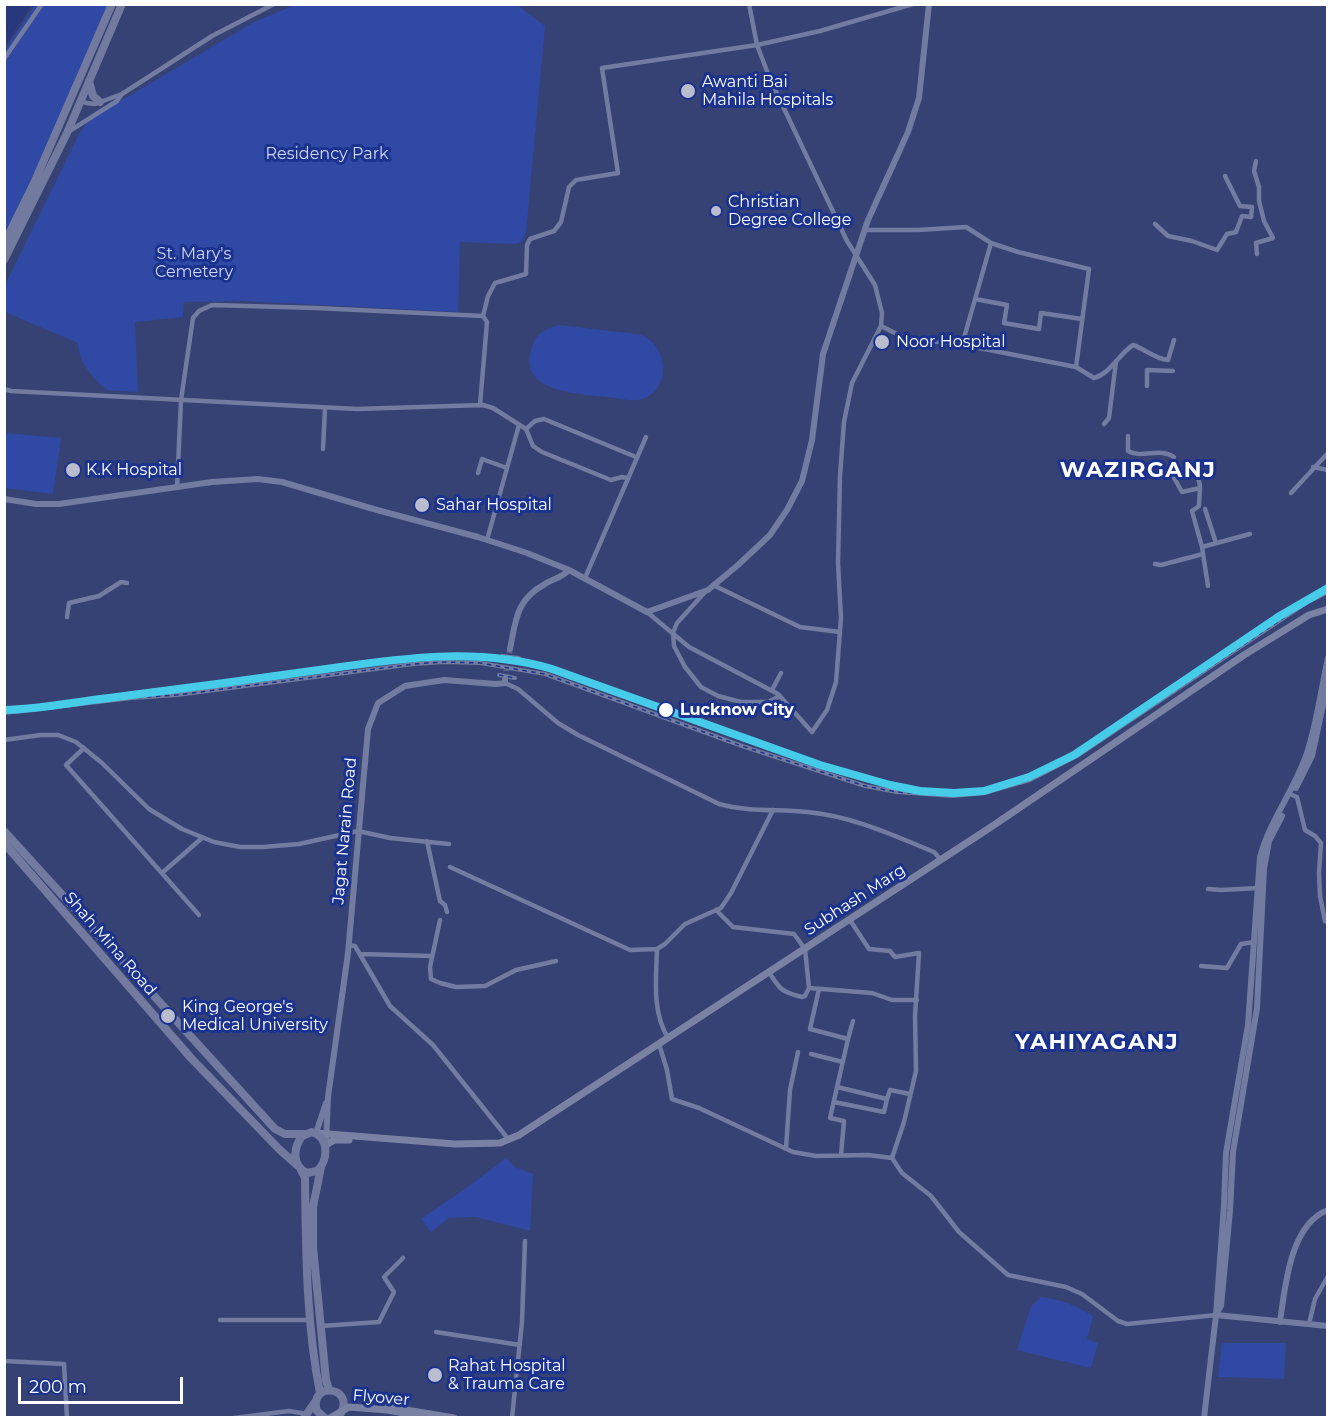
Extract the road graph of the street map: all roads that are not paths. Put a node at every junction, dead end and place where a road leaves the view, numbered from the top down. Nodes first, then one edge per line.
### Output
1 (42, 4) edge
2 (112, 4) edge
3 (122, 4) edge
4 (274, 4) edge
5 (749, 4) edge
6 (913, 4) edge
7 (929, 4) edge
8 (757, 45) junction
9 (4, 59) edge
10 (88, 80) junction
11 (122, 94) junction
12 (81, 99) junction
13 (100, 102) junction
14 (67, 132) junction
15 (1256, 161) dead end
16 (1225, 176) dead end
17 (1260, 206) junction
18 (1252, 207) junction
19 (1155, 224) dead end
20 (865, 230) junction
21 (991, 243) junction
22 (4, 244) edge
23 (857, 254) junction
24 (1257, 254) dead end
25 (4, 260) edge
26 (975, 299) junction
27 (483, 316) junction
28 (1082, 319) junction
29 (881, 326) junction
30 (1174, 340) dead end
31 (962, 345) junction
32 (1160, 359) junction
33 (1116, 361) junction
34 (1076, 367) junction
35 (1156, 371) junction
36 (1173, 371) dead end
37 (1147, 386) dead end
38 (4, 389) edge
39 (181, 400) junction
40 (480, 405) junction
41 (326, 408) junction
42 (1104, 424) dead end
43 (519, 425) junction
44 (526, 429) junction
45 (1128, 436) dead end
46 (646, 437) dead end
47 (323, 449) dead end
48 (1328, 453) edge
49 (1174, 456) dead end
50 (636, 457) junction
51 (1195, 464) dead end
52 (1313, 467) junction
53 (507, 468) junction
54 (1328, 470) edge
55 (478, 473) dead end
56 (1173, 476) dead end
57 (627, 478) junction
58 (177, 488) junction
59 (1200, 488) junction
60 (1291, 493) dead end
61 (4, 499) edge
62 (1205, 509) dead end
63 (1250, 534) dead end
64 (487, 540) junction
65 (1215, 543) junction
66 (1202, 547) junction
67 (1203, 554) junction
68 (1155, 564) dead end
69 (569, 570) junction
70 (585, 578) junction
71 (127, 583) dead end
72 (1209, 586) dead end
73 (711, 587) junction
74 (1328, 609) edge
75 (647, 612) junction
76 (67, 617) dead end
77 (840, 632) junction
78 (673, 633) junction
79 (510, 649) tunnel mouth
80 (1328, 658) edge
81 (781, 673) dead end
82 (505, 681) joint
83 (1327, 683) edge
84 (771, 690) junction
85 (780, 696) junction
86 (4, 740) edge
87 (84, 748) junction
88 (1292, 795) junction
89 (773, 810) junction
90 (4, 831) edge
91 (358, 831) junction
92 (202, 838) junction
93 (426, 841) junction
94 (4, 843) edge
95 (449, 844) dead end
96 (940, 860) junction
97 (450, 867) dead end
98 (162, 873) junction
99 (1259, 888) junction
100 (1208, 889) dead end
101 (63, 896) junction
102 (55, 903) junction
103 (716, 910) junction
104 (447, 912) dead end
105 (200, 915) dead end
106 (441, 920) dead end
107 (850, 920) junction
108 (1328, 922) edge
109 (1255, 942) junction
110 (348, 945) junction
111 (657, 949) junction
112 (805, 949) junction
113 (360, 954) junction
114 (432, 956) junction
115 (121, 960) junction
116 (556, 961) dead end
117 (1201, 966) dead end
118 (113, 968) junction
119 (770, 972) junction
120 (809, 988) junction
121 (819, 989) junction
122 (916, 1000) junction
123 (158, 1001) junction
124 (150, 1010) junction
125 (853, 1021) dead end
126 (668, 1038) junction
127 (848, 1039) junction
128 (659, 1044) junction
129 (798, 1052) dead end
130 (811, 1054) dead end
131 (843, 1062) junction
132 (228, 1078) junction
133 (219, 1087) junction
134 (837, 1088) junction
135 (910, 1094) junction
136 (328, 1097) junction
137 (887, 1100) junction
138 (834, 1102) junction
139 (316, 1133) junction
140 (304, 1134) junction
141 (326, 1134) junction
142 (375, 1139) junction
143 (509, 1140) junction
144 (326, 1145) junction
145 (786, 1148) junction
146 (841, 1155) junction
147 (892, 1158) junction
148 (321, 1167) junction
149 (299, 1168) junction
150 (1328, 1210) edge
151 (525, 1241) dead end
152 (403, 1258) dead end
153 (312, 1272) junction
154 (1328, 1276) edge
155 (1216, 1315) junction
156 (220, 1320) dead end
157 (311, 1320) junction
158 (1280, 1322) junction
159 (1309, 1324) junction
160 (321, 1326) junction
161 (1328, 1326) edge
162 (436, 1332) dead end
163 (520, 1345) junction
164 (4, 1361) edge
165 (329, 1390) junction
166 (320, 1393) junction
167 (315, 1401) junction
168 (344, 1402) junction
169 (394, 1413) edge
170 (305, 1416) edge
171 (335, 1416) edge
172 (67, 1418) edge
173 (234, 1418) edge
174 (325, 1418) edge
175 (419, 1418) edge
176 (433, 1418) edge
177 (454, 1418) edge
178 (512, 1418) edge
179 (1204, 1418) edge

1 - 9 street
2 - 22 main road
3 - 10 main road
4 - 11 street
5 - 8 street
6 - 8 street
7 - 20 street
8 - 23 street
8 - 27 street
10 - 12 main road
10 - 13 main road
11 - 13 street
11 - 14 street
12 - 13 street
12 - 14 main road
14 - 25 main road
15 - 17 street
16 - 18 street
17 - 18 street
17 - 24 street
18 - 19 street
20 - 21 street
20 - 23 street
21 - 26 street
21 - 28 street
23 - 29 street
23 - 73 street
26 - 28 street
26 - 31 street
27 - 39 street
27 - 40 street
28 - 34 street
29 - 31 street
29 - 77 street
30 - 32 street
31 - 34 street
32 - 33 street
32 - 35 street
33 - 34 street
33 - 42 street
35 - 36 street
35 - 37 street
38 - 39 street
39 - 41 street
39 - 58 street
40 - 41 street
40 - 43 street
41 - 47 street
43 - 44 street
43 - 53 street
44 - 50 street
44 - 57 street
45 - 49 street
46 - 50 street
48 - 52 street
50 - 57 street
51 - 59 street
52 - 54 street
52 - 60 street
53 - 55 street
53 - 64 street
56 - 59 street
57 - 70 street
58 - 61 street
58 - 64 street
59 - 66 street
62 - 65 street
63 - 65 street
64 - 69 street
65 - 66 street
66 - 67 street
67 - 68 street
67 - 72 street
69 - 70 street
69 - 79 street
70 - 75 street
71 - 76 street
73 - 75 street
73 - 77 street
73 - 78 street
74 - 96 main road, Subhash Marg
75 - 78 street
77 - 85 street
78 - 84 street
78 - 85 street
80 - 99 street
81 - 84 street
82 - 89 street
82 - 91 street, Jagat Narain Road
83 - 88 street
84 - 85 street
86 - 87 street
87 - 92 street
87 - 98 street
88 - 108 street
88 - 155 street
89 - 96 street
89 - 103 street
90 - 101 main road, Shah Mina Road
91 - 92 street
91 - 93 street
91 - 110 street, Jagat Narain Road
92 - 98 street
93 - 95 street
93 - 104 street
94 - 102 main road, Shah Mina Road
96 - 107 main road, Subhash Marg
97 - 111 street
98 - 105 street
99 - 100 street
99 - 109 street
101 - 102 main road
101 - 115 main road, Shah Mina Road
102 - 118 main road, Shah Mina Road
103 - 111 street
103 - 112 street
106 - 114 street
107 - 112 main road, Subhash Marg
107 - 122 street
109 - 117 street
109 - 155 street
110 - 113 street
110 - 136 street, Jagat Narain Road
111 - 126 street
112 - 119 main road, Subhash Marg
112 - 120 street
113 - 114 street
113 - 143 street
114 - 116 street
115 - 118 main road
115 - 123 main road, Shah Mina Road
118 - 124 main road, Shah Mina Road
119 - 120 street
119 - 126 main road, Subhash Marg
120 - 121 street
121 - 122 street
121 - 127 street
122 - 135 street
123 - 124 main road
123 - 132 main road, Shah Mina Road
124 - 133 main road, Shah Mina Road
125 - 127 street
126 - 128 main road, Subhash Marg
127 - 131 street
128 - 143 main road, Subhash Marg
128 - 145 street
129 - 145 street
130 - 131 street
131 - 134 street
132 - 133 main road
132 - 140 main road, Shah Mina Road
133 - 149 main road, Shah Mina Road
134 - 137 street
134 - 138 street
135 - 137 street
135 - 147 street
136 - 139 street, Jagat Narain Road
136 - 141 street, Jagat Narain Road
137 - 138 street
138 - 146 street
139 - 140 main road
139 - 141 main road, Subhash Marg
139 - 144 main road
140 - 149 main road
141 - 142 main road, Subhash Marg
141 - 144 street, Jagat Narain Road
142 - 143 main road, Subhash Marg
142 - 144 main road, Subhash Marg
144 - 148 main road
145 - 146 street
146 - 147 street
147 - 155 street
148 - 149 main road
148 - 153 main road
149 - 153 main road
150 - 158 street
151 - 163 street
152 - 160 street
153 - 157 main road
153 - 160 main road
154 - 159 street
155 - 158 street
155 - 179 street
156 - 157 street
157 - 166 main road
158 - 159 street
159 - 161 street
160 - 165 main road
162 - 163 street
163 - 178 street
164 - 172 street
165 - 166 main road
165 - 168 main road
166 - 167 main road
167 - 170 main road
167 - 174 main road
168 - 169 main road
168 - 171 main road
169 - 171 main road
169 - 175 main road
169 - 177 main road
170 - 173 street
171 - 176 main road, Flyover, bridge

